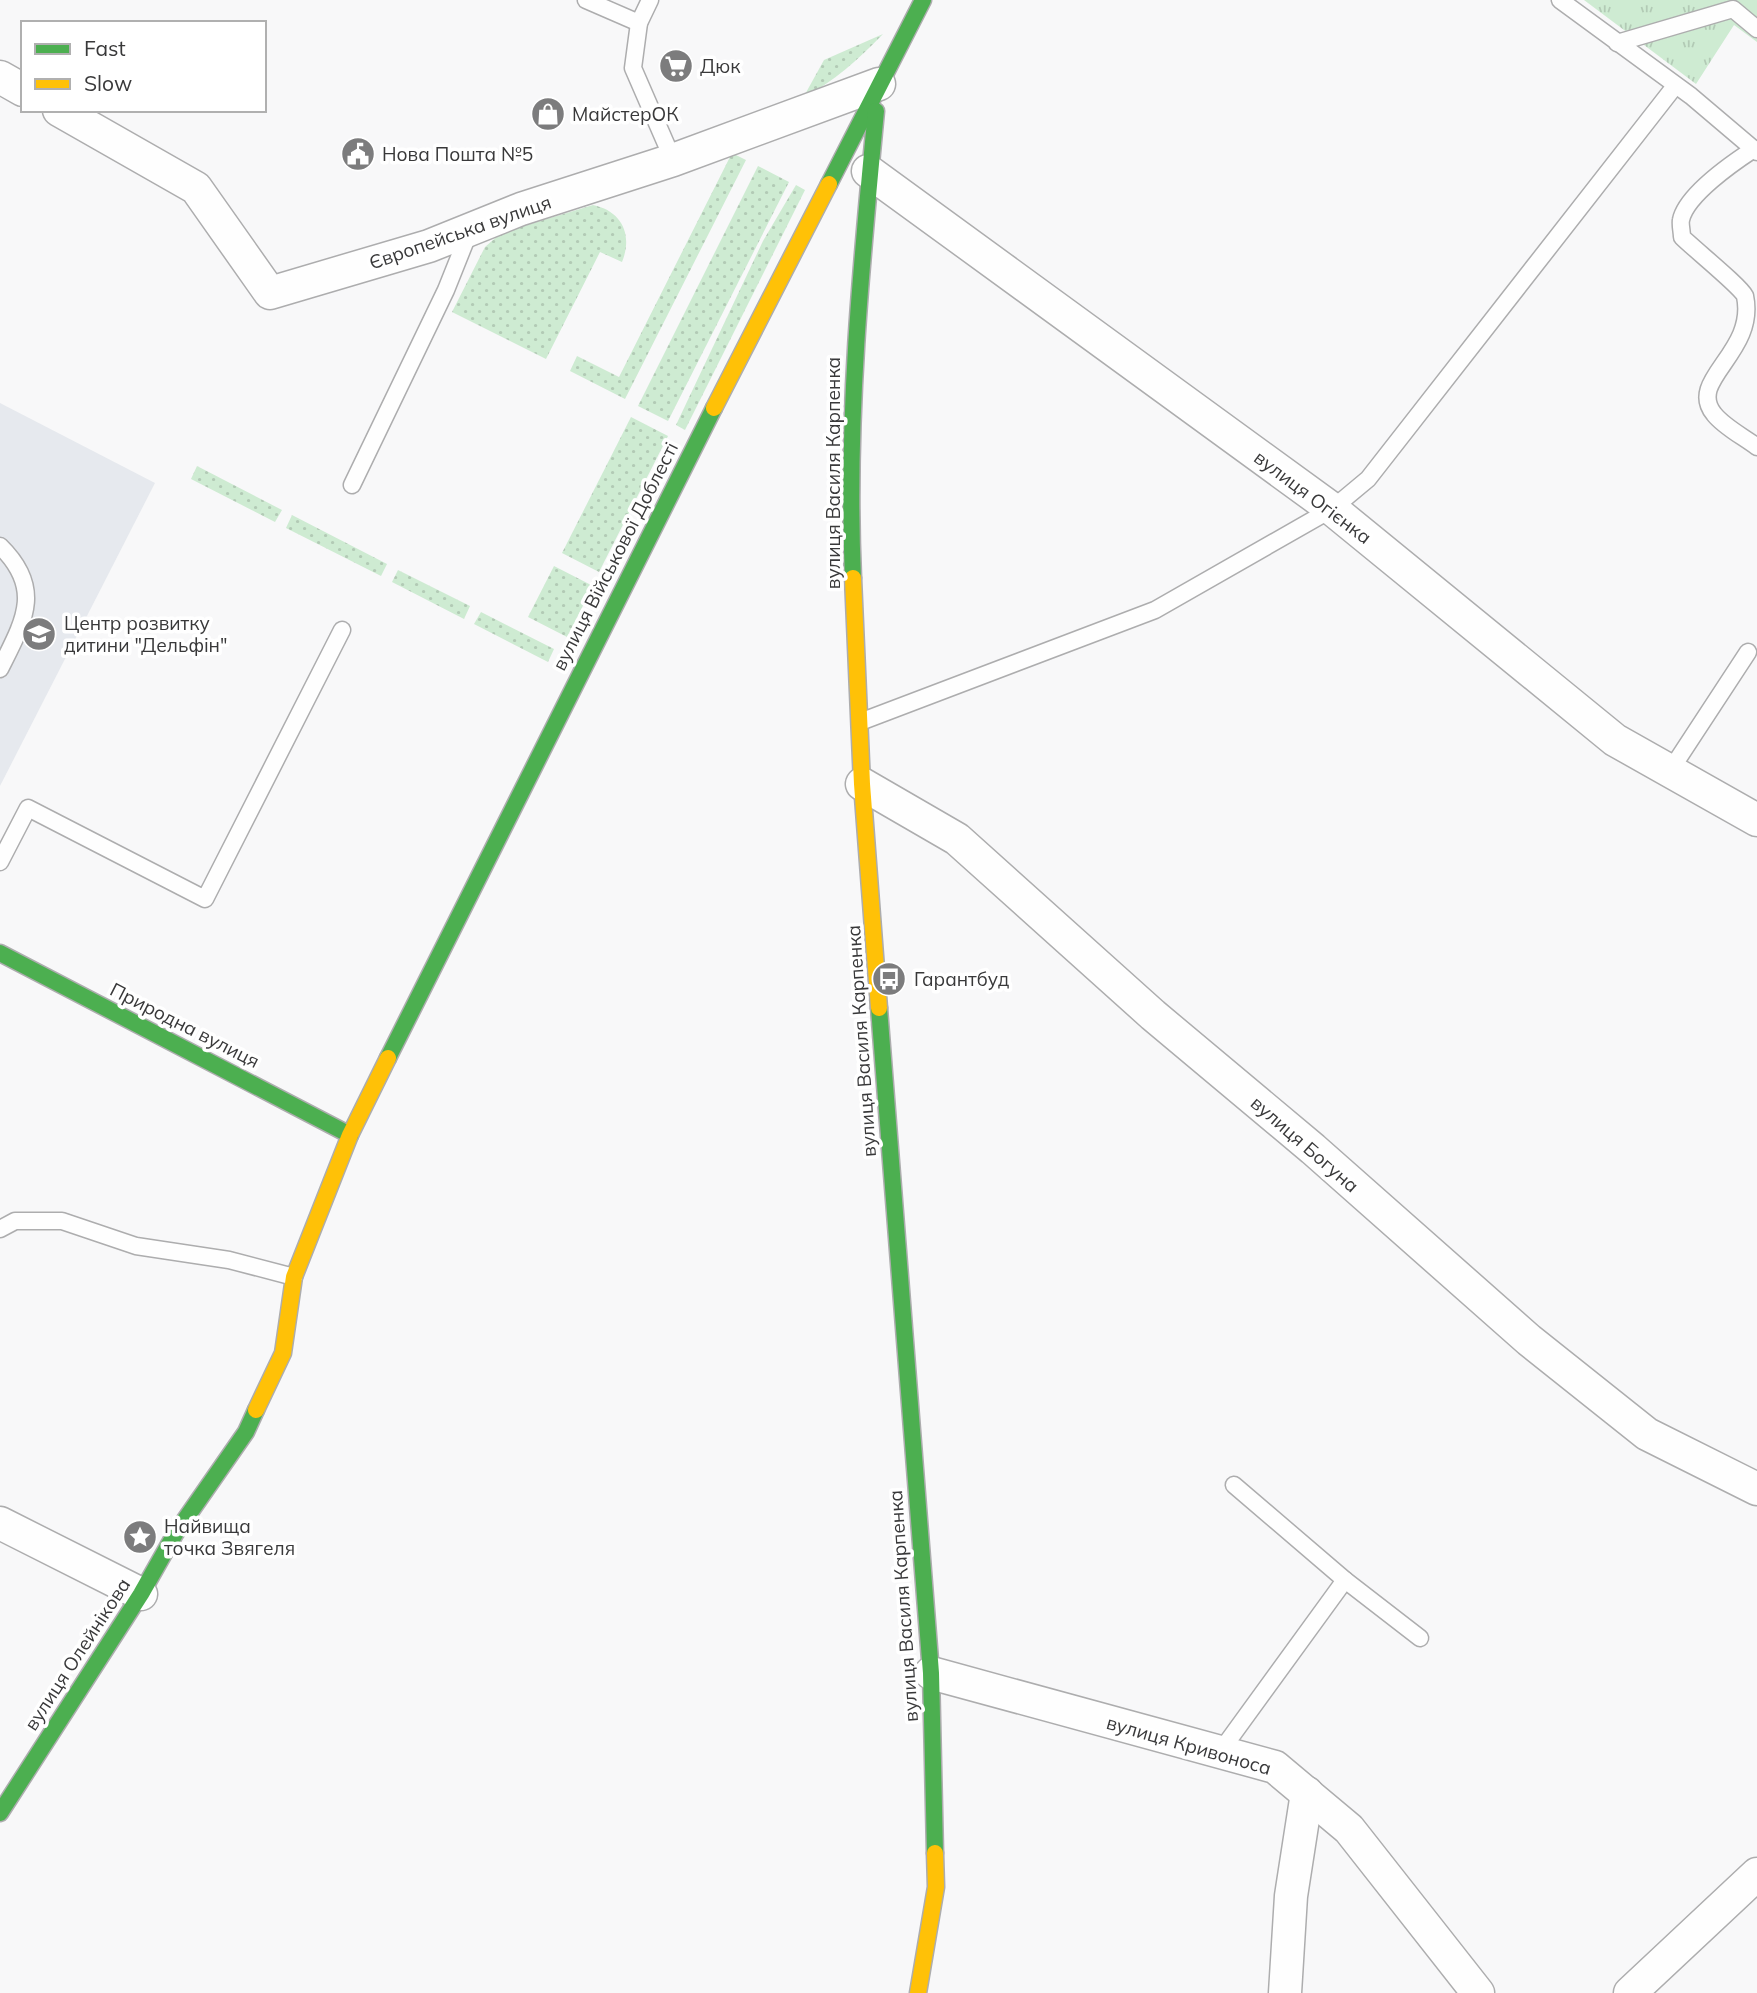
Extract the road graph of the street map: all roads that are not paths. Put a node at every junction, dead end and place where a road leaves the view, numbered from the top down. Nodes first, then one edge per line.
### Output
1 (586, 0) edge
2 (649, 0) edge
3 (923, 0) edge
4 (1560, 0) edge
5 (639, 23) junction
6 (1757, 29) edge
7 (1618, 43) junction
8 (879, 84) junction
9 (1675, 86) junction
10 (63, 112) edge
11 (1756, 151) edge
12 (673, 160) junction
13 (868, 171) junction
14 (470, 230) junction
15 (1757, 447) edge
16 (352, 485) dead end
17 (1332, 509) junction
18 (0, 546) edge
19 (342, 630) dead end
20 (1748, 652) dead end
21 (0, 668) edge
22 (859, 723) junction
23 (1670, 771) junction
24 (862, 784) junction
25 (1757, 820) edge
26 (0, 862) edge
27 (0, 953) edge
28 (350, 1135) junction
29 (0, 1229) edge
30 (294, 1277) junction
31 (1234, 1485) dead end
32 (1757, 1489) edge
33 (0, 1522) edge
34 (1345, 1580) junction
35 (141, 1594) junction
36 (1420, 1638) dead end
37 (931, 1673) junction
38 (1220, 1752) junction
39 (1307, 1793) junction
40 (0, 1812) edge
41 (1757, 1874) edge
42 (918, 1993) edge
43 (1285, 1993) edge
44 (1478, 1993) edge
45 (1630, 1993) edge

1 - 5 lane
2 - 5 lane
3 - 8 street, вулиця Військової Доблесті
4 - 7 lane
5 - 12 lane
6 - 7 lane
7 - 9 lane
8 - 12 street, Європейська вулиця
8 - 13 street, вулиця Василя Карпенка
8 - 28 street, вулиця Військової Доблесті
9 - 11 lane
9 - 17 lane
10 - 14 street, Європейська вулиця
11 - 15 lane
12 - 14 street, Європейська вулиця
13 - 17 street, вулиця Огієнка
13 - 22 street, вулиця Василя Карпенка
14 - 16 lane
17 - 22 lane
17 - 23 street, вулиця Огієнка
18 - 21 lane
19 - 26 lane
20 - 23 lane
22 - 24 street, вулиця Василя Карпенка
23 - 25 street, вулиця Огієнка
24 - 32 street, вулиця Богуна
24 - 37 street, вулиця Василя Карпенка
27 - 28 street, Природна вулиця
28 - 30 street, вулиця Олейнікова
29 - 30 lane
30 - 35 street, вулиця Олейнікова
31 - 34 lane
33 - 35 street
34 - 36 lane
34 - 38 lane
35 - 40 street, вулиця Олейнікова
37 - 38 street, вулиця Кривоноса
37 - 42 street, вулиця Василя Карпенка
38 - 39 street, вулиця Кривоноса
39 - 43 street
39 - 44 street, вулиця Кривоноса
41 - 45 street

